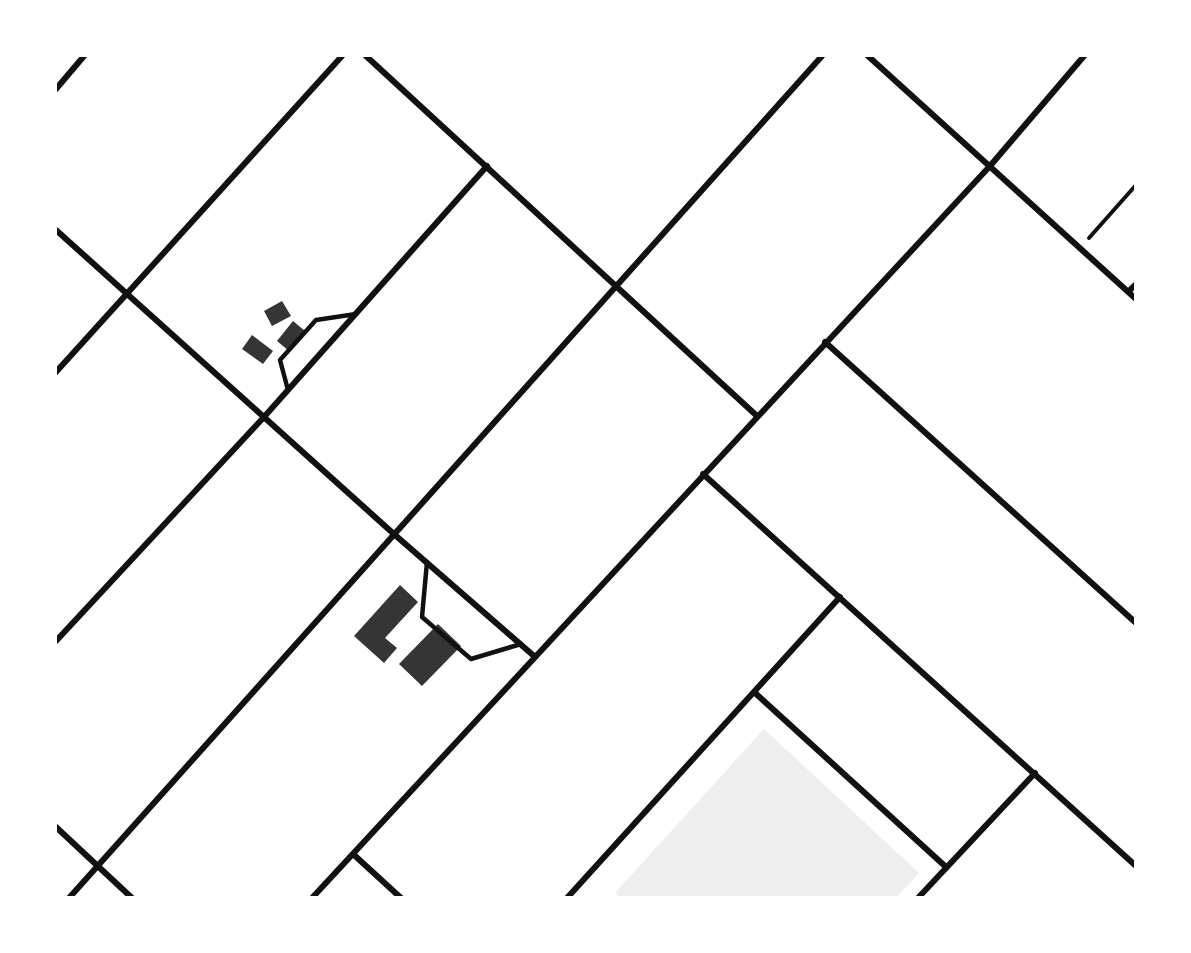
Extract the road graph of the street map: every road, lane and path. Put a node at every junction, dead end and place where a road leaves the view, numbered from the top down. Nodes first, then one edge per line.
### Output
1 (84, 56) edge
2 (342, 56) edge
3 (366, 56) edge
4 (822, 56) edge
5 (868, 56) edge
6 (1084, 56) edge
7 (56, 89) edge
8 (488, 166) junction
9 (990, 166) junction
10 (1136, 185) edge
11 (56, 230) edge
12 (1080, 248) junction
13 (1136, 284) edge
14 (614, 287) junction
15 (1128, 292) junction
16 (126, 294) junction
17 (1136, 299) edge
18 (356, 314) junction
19 (825, 342) junction
20 (56, 372) edge
21 (288, 390) junction
22 (757, 416) junction
23 (264, 417) junction
24 (703, 474) junction
25 (395, 536) junction
26 (427, 562) junction
27 (840, 597) junction
28 (1136, 623) edge
29 (56, 641) edge
30 (521, 644) junction
31 (534, 656) junction
32 (754, 692) junction
33 (1035, 773) junction
34 (56, 827) edge
35 (353, 854) junction
36 (98, 866) junction
37 (1136, 866) edge
38 (946, 867) junction
39 (69, 897) edge
40 (132, 897) edge
41 (312, 897) edge
42 (401, 897) edge
43 (570, 897) edge
44 (918, 897) edge

1 - 7 street
2 - 16 street
3 - 8 street
4 - 14 street
5 - 9 street
6 - 9 street
8 - 14 street
8 - 18 street
9 - 12 street
9 - 19 street
10 - 12 path
11 - 16 street
12 - 15 street
13 - 15 street
14 - 22 street
14 - 25 street
15 - 17 street
16 - 20 street
16 - 23 street
18 - 21 street
18 - 21 lane
19 - 22 street
19 - 28 street
21 - 23 street
22 - 24 street
23 - 25 street
23 - 29 street
24 - 27 street
24 - 31 street
25 - 26 street
25 - 36 street
26 - 30 street
26 - 30 lane
27 - 32 street
27 - 33 street
30 - 31 street
31 - 35 street
32 - 38 street
32 - 43 street
33 - 37 street
33 - 38 street
34 - 36 street
35 - 41 street
35 - 42 street
36 - 39 street
36 - 40 street
38 - 44 street

